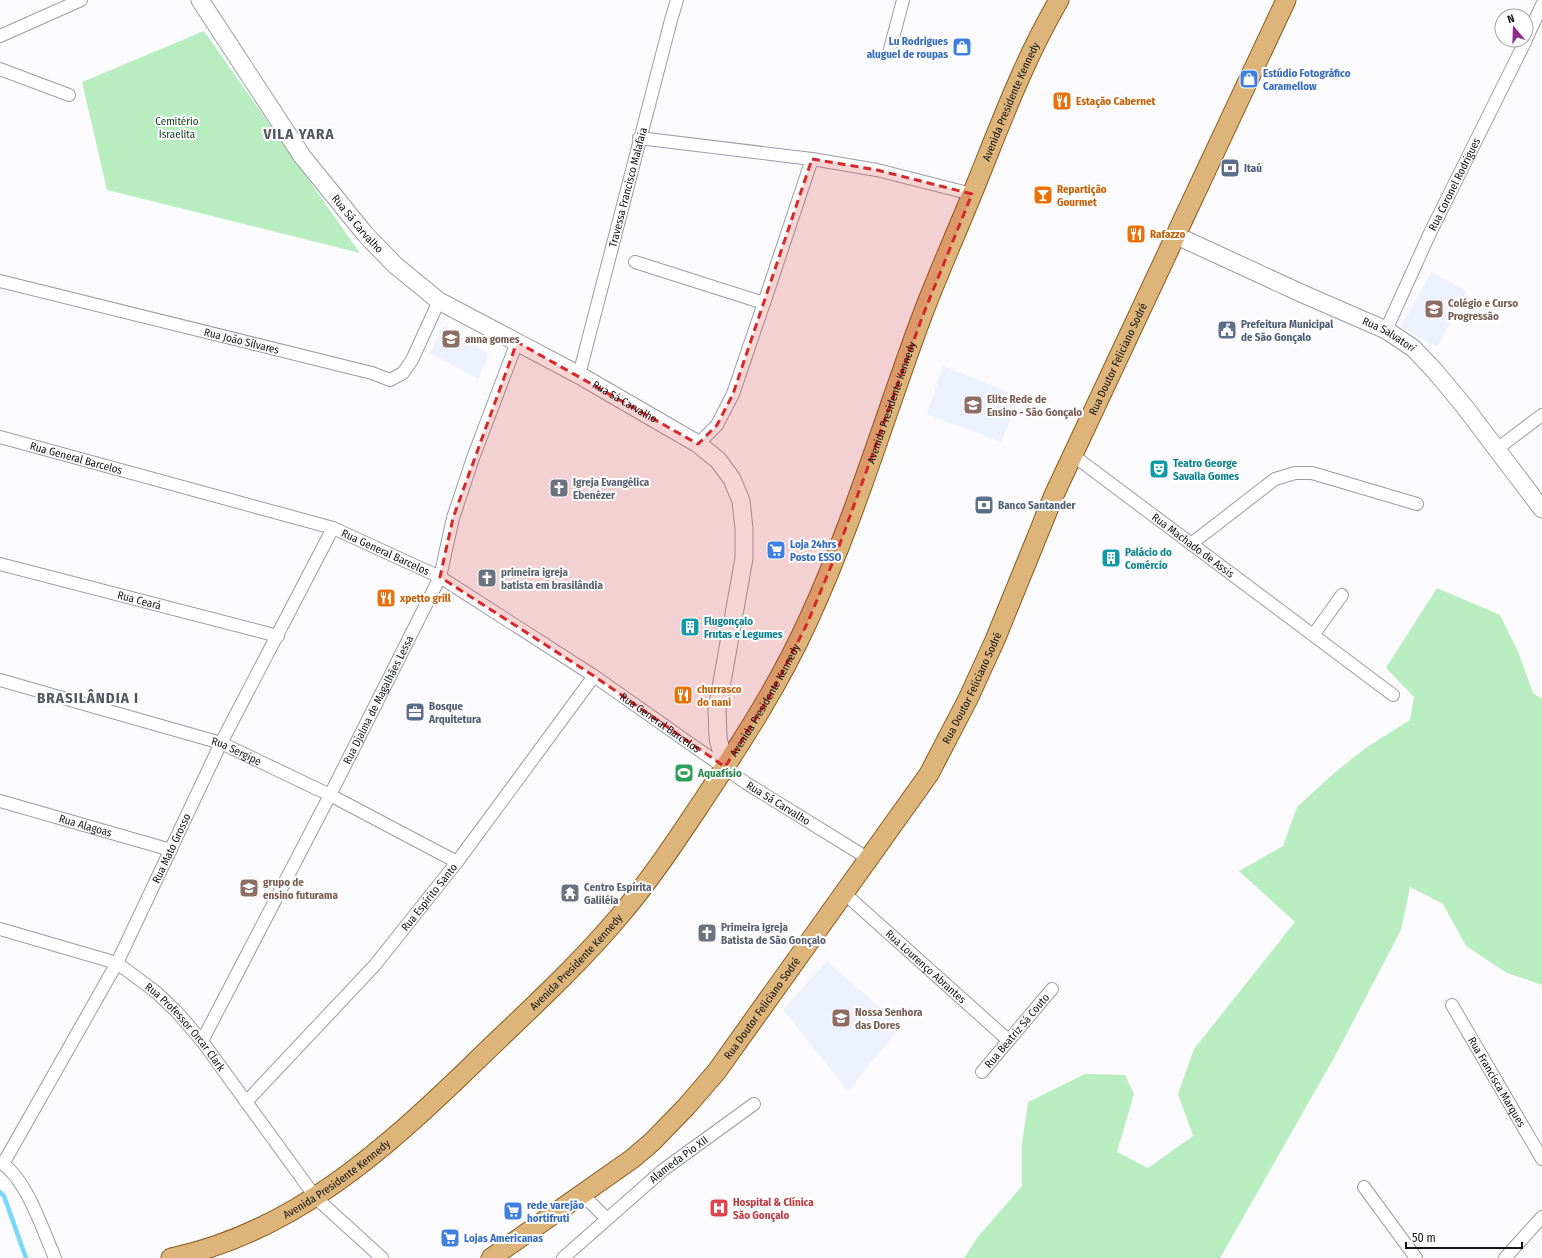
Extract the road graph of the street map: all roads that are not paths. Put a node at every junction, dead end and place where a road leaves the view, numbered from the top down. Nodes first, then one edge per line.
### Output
1 (81, 0) edge
2 (200, 0) edge
3 (677, 0) edge
4 (903, 0) edge
5 (1059, 0) edge
6 (1286, 0) edge
7 (1542, 5) edge
8 (1534, 22) edge
9 (0, 36) edge
10 (1522, 48) edge
11 (889, 53) dead end
12 (0, 69) edge
13 (69, 94) dead end
14 (639, 138) junction
15 (812, 159) junction
16 (972, 194) junction
17 (1175, 235) junction
18 (635, 262) dead end
19 (0, 282) edge
20 (439, 301) junction
21 (764, 303) junction
22 (1386, 330) junction
23 (517, 342) junction
24 (579, 375) junction
25 (1542, 415) edge
26 (0, 437) edge
27 (698, 444) junction
28 (1498, 449) junction
29 (1074, 456) junction
30 (1418, 504) dead end
31 (1542, 509) edge
32 (333, 528) junction
33 (1191, 544) junction
34 (0, 564) edge
35 (440, 577) junction
36 (1342, 595) dead end
37 (1314, 634) junction
38 (278, 636) junction
39 (594, 676) junction
40 (0, 680) edge
41 (1393, 694) dead end
42 (222, 743) junction
43 (725, 767) junction
44 (330, 796) junction
45 (0, 801) edge
46 (171, 850) junction
47 (869, 859) junction
48 (457, 862) junction
49 (844, 893) junction
50 (0, 929) edge
51 (117, 963) junction
52 (1052, 990) dead end
53 (1452, 1005) dead end
54 (1008, 1040) junction
55 (202, 1042) junction
56 (982, 1072) dead end
57 (246, 1102) junction
58 (754, 1104) dead end
59 (1542, 1159) edge
60 (2, 1163) edge
61 (1364, 1187) dead end
62 (583, 1195) junction
63 (316, 1198) junction
64 (1542, 1217) edge
65 (607, 1219) junction
66 (55, 1258) edge
67 (171, 1258) edge
68 (382, 1258) edge
69 (492, 1258) edge
70 (563, 1258) edge
71 (1416, 1258) edge
72 (1505, 1258) edge

1 - 9 street
2 - 20 main road, Rua Sá Carvalho
3 - 14 street, Travessa Francisco Malafaia
4 - 11 street
5 - 16 main road, Avenida Presidente Kennedy
6 - 17 main road, Rua Doutor Feliciano Sodré
7 - 8 street, Rua Coronel Rodrigues
10 - 22 street, Rua Coronel Rodrigues
12 - 13 street
14 - 15 street
14 - 24 street, Travessa Francisco Malafaia
15 - 16 street
15 - 21 street
16 - 43 main road, Avenida Presidente Kennedy
17 - 22 main road, Rua Salvatori
17 - 29 main road, Rua Doutor Feliciano Sodré
18 - 21 street
19 - 20 street, Rua João Silvares
20 - 23 main road, Rua Sá Carvalho
21 - 27 street
22 - 28 main road, Rua Salvatori
23 - 24 main road, Rua Sá Carvalho
23 - 35 street, Rua Djalma de Magalhães Lessa
24 - 27 main road, Rua Sá Carvalho
25 - 28 street
26 - 32 street, Rua General Barcelos
27 - 43 main road, Rua Sá Carvalho
28 - 31 main road, Rua Salvatori
29 - 33 street, Rua Machado de Assis
29 - 47 main road, Rua Doutor Feliciano Sodré
30 - 33 street
32 - 35 street, Rua General Barcelos
32 - 38 street, Rua Mato Grosso
33 - 37 street, Rua Machado de Assis
34 - 38 street, Rua Ceará
35 - 39 street, Rua General Barcelos
35 - 44 street, Rua Djalma de Magalhães Lessa
36 - 37 street
37 - 41 street, Rua Machado de Assis
38 - 42 street, Rua Mato Grosso
39 - 43 street, Rua General Barcelos
39 - 48 street, Rua Espírito Santo
40 - 42 street, Rua Sergipe
42 - 44 street, Rua Sergipe
42 - 46 street, Rua Mato Grosso
43 - 47 street, Rua Sá Carvalho
43 - 63 main road, Avenida Presidente Kennedy
44 - 48 street, Rua Sergipe
44 - 55 street, Rua Djalma de Magalhães Lessa
45 - 46 street, Rua Alagoas
46 - 51 street, Rua Mato Grosso
47 - 49 main road, Rua Doutor Feliciano Sodré
48 - 57 street, Rua Espírito Santo
49 - 54 street, Rua Lourenço Abrantes
49 - 62 main road, Rua Doutor Feliciano Sodré
50 - 51 street, Rua Professor Orcar Clark
51 - 55 street, Rua Professor Orcar Clark
51 - 60 street, Rua Mato Grosso
52 - 54 street, Rua Beatriz Sá Couto
53 - 59 street, Rua Francisca Marques
54 - 56 street, Rua Beatriz Sá Couto
55 - 57 street, Rua Professor Orcar Clark
57 - 63 street, Rua Professor Orcar Clark
58 - 65 street, Alameda Pio XII
60 - 66 street
61 - 71 street
62 - 65 street
62 - 69 main road, Rua Doutor Feliciano Sodré
63 - 67 main road, Avenida Presidente Kennedy
63 - 68 street, Rua Professor Orcar Clark
64 - 72 street
65 - 70 street, Alameda Pio XII

